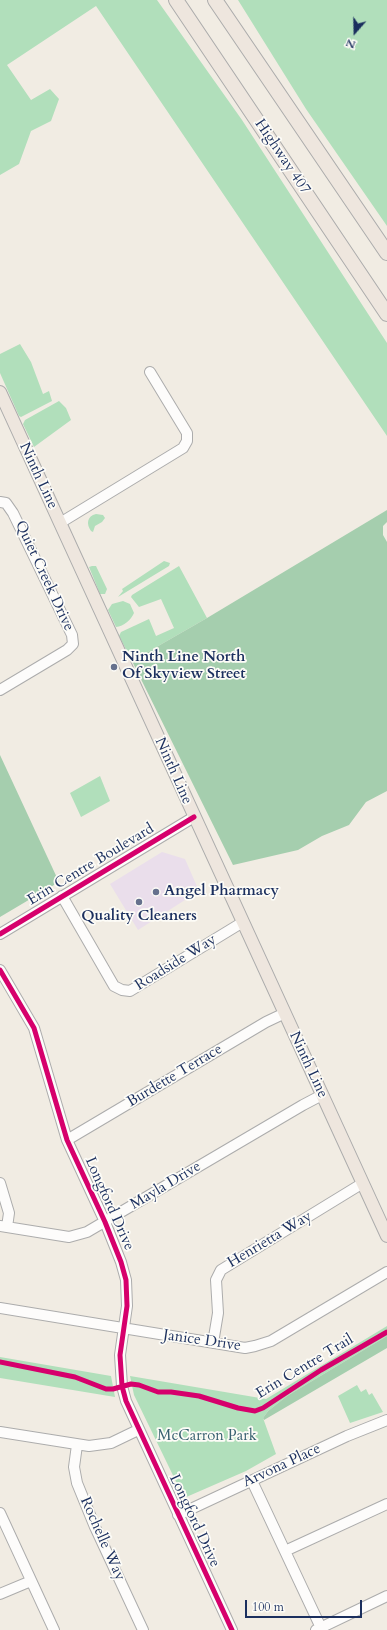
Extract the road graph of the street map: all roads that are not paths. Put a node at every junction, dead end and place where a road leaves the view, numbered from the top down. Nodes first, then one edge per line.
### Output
1 (176, 0) edge
2 (215, 0) edge
3 (387, 253) edge
4 (387, 314) edge
5 (150, 372) dead end
6 (0, 392) edge
7 (0, 502) edge
8 (60, 523) junction
9 (0, 690) edge
10 (194, 817) junction
11 (62, 896) junction
12 (243, 922) junction
13 (0, 934) edge
14 (0, 970) edge
15 (284, 1013) junction
16 (322, 1095) junction
17 (67, 1140) junction
18 (0, 1183) edge
19 (363, 1183) junction
20 (105, 1222) junction
21 (4, 1227) edge
22 (387, 1236) edge
23 (387, 1272) edge
24 (0, 1308) edge
25 (124, 1329) junction
26 (213, 1343) junction
27 (387, 1420) edge
28 (138, 1430) junction
29 (0, 1432) edge
30 (77, 1445) junction
31 (252, 1481) junction
32 (387, 1504) edge
33 (0, 1513) edge
34 (178, 1515) junction
35 (285, 1551) junction
36 (31, 1580) junction
37 (0, 1594) edge
38 (387, 1596) edge
39 (320, 1629) edge
40 (54, 1630) edge
41 (144, 1630) edge
42 (232, 1630) edge

1 - 4 highway, Highway 407
2 - 3 highway
5 - 8 street
6 - 8 main road, Ninth Line
7 - 9 street, Quiet Creek Drive
8 - 10 main road, Ninth Line
10 - 11 street, Erin Centre Boulevard
10 - 12 main road, Ninth Line
11 - 12 street, Roadside Way
11 - 13 street, Erin Centre Boulevard
12 - 15 main road, Ninth Line
14 - 17 street, Longford Drive
15 - 16 main road, Ninth Line
15 - 17 street, Burdette Terrace
16 - 19 main road, Ninth Line
16 - 20 street, Mayla Drive
17 - 20 street, Longford Drive
18 - 21 street
19 - 22 main road, Ninth Line
19 - 26 street, Henrietta Way
20 - 21 street, Mayla Drive
20 - 25 street, Longford Drive
23 - 26 street, Janice Drive
24 - 25 street, Janice Drive
25 - 26 street, Janice Drive
25 - 28 street, Longford Drive
27 - 31 street, Arvona Place
28 - 30 street
28 - 34 street, Longford Drive
29 - 30 street
30 - 41 street, Rochelle Way
31 - 34 street, Arvona Place
31 - 35 street
32 - 35 street
33 - 36 street
34 - 42 street, Longford Drive
35 - 39 street
36 - 37 street
36 - 40 street
38 - 39 street

